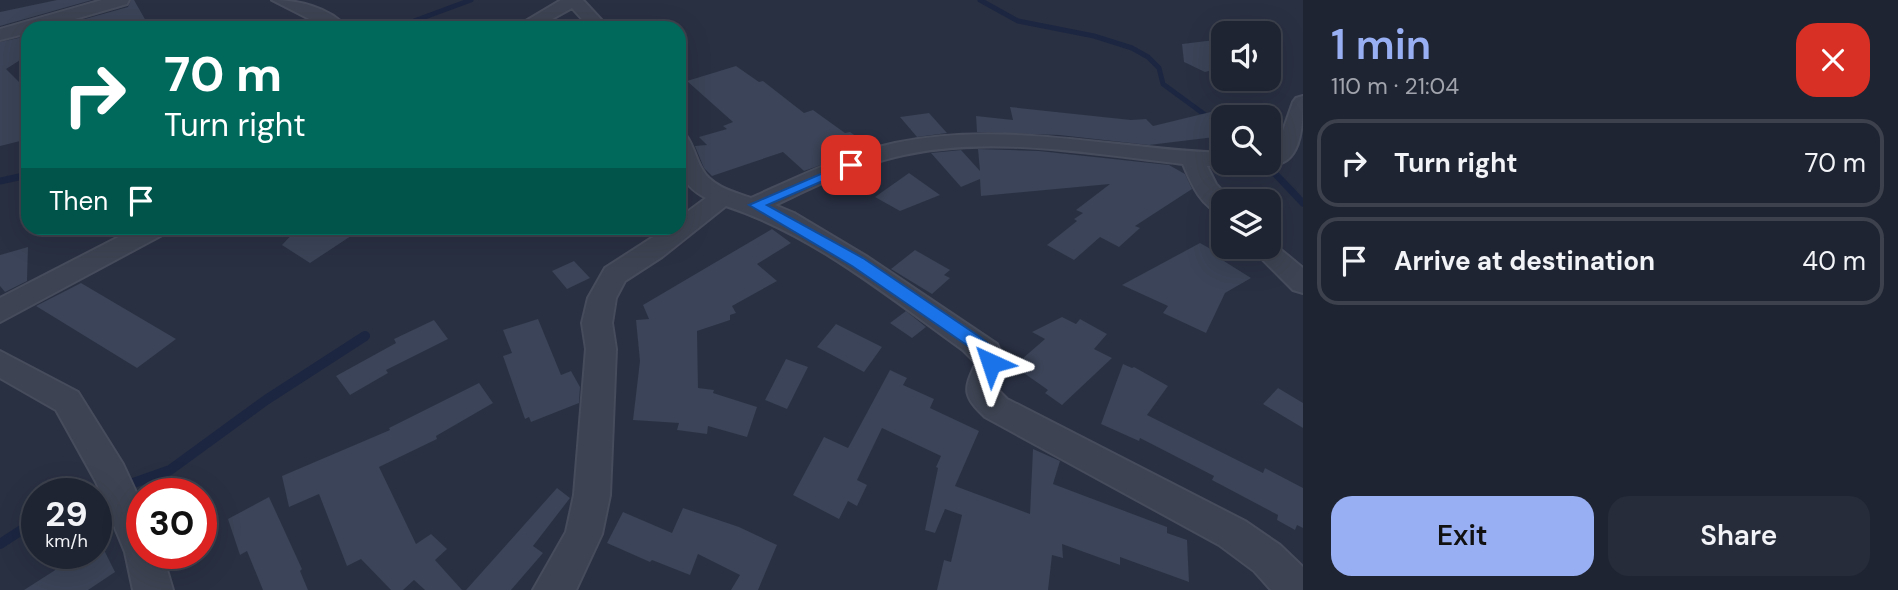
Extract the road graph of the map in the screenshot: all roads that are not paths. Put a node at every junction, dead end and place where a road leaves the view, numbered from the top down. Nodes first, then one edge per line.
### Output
1 (121, 0) edge
2 (280, 0) edge
3 (574, 0) edge
4 (48, 21) edge
5 (329, 21) edge
6 (536, 21) edge
7 (594, 21) edge
8 (21, 29) edge
9 (0, 35) edge
10 (1303, 102) edge
11 (1286, 156) edge
12 (686, 158) edge
13 (1193, 160) junction
14 (1211, 160) edge
15 (1211, 193) edge
16 (723, 197) junction
17 (756, 205) junction
18 (686, 226) edge
19 (142, 235) edge
20 (674, 235) edge
21 (1276, 259) edge
22 (1303, 283) edge
23 (0, 311) edge
24 (0, 363) edge
25 (126, 512) edge
26 (147, 569) edge
27 (153, 590) edge
28 (553, 590) edge
29 (1298, 590) edge

1 - 4 street
2 - 5 street
3 - 6 street
3 - 7 street
8 - 9 street
10 - 11 street
12 - 16 street
13 - 14 street
13 - 15 street
13 - 17 street
16 - 17 street
16 - 18 street
17 - 29 street
19 - 23 street
20 - 28 street
21 - 22 street
24 - 25 street
26 - 27 street

